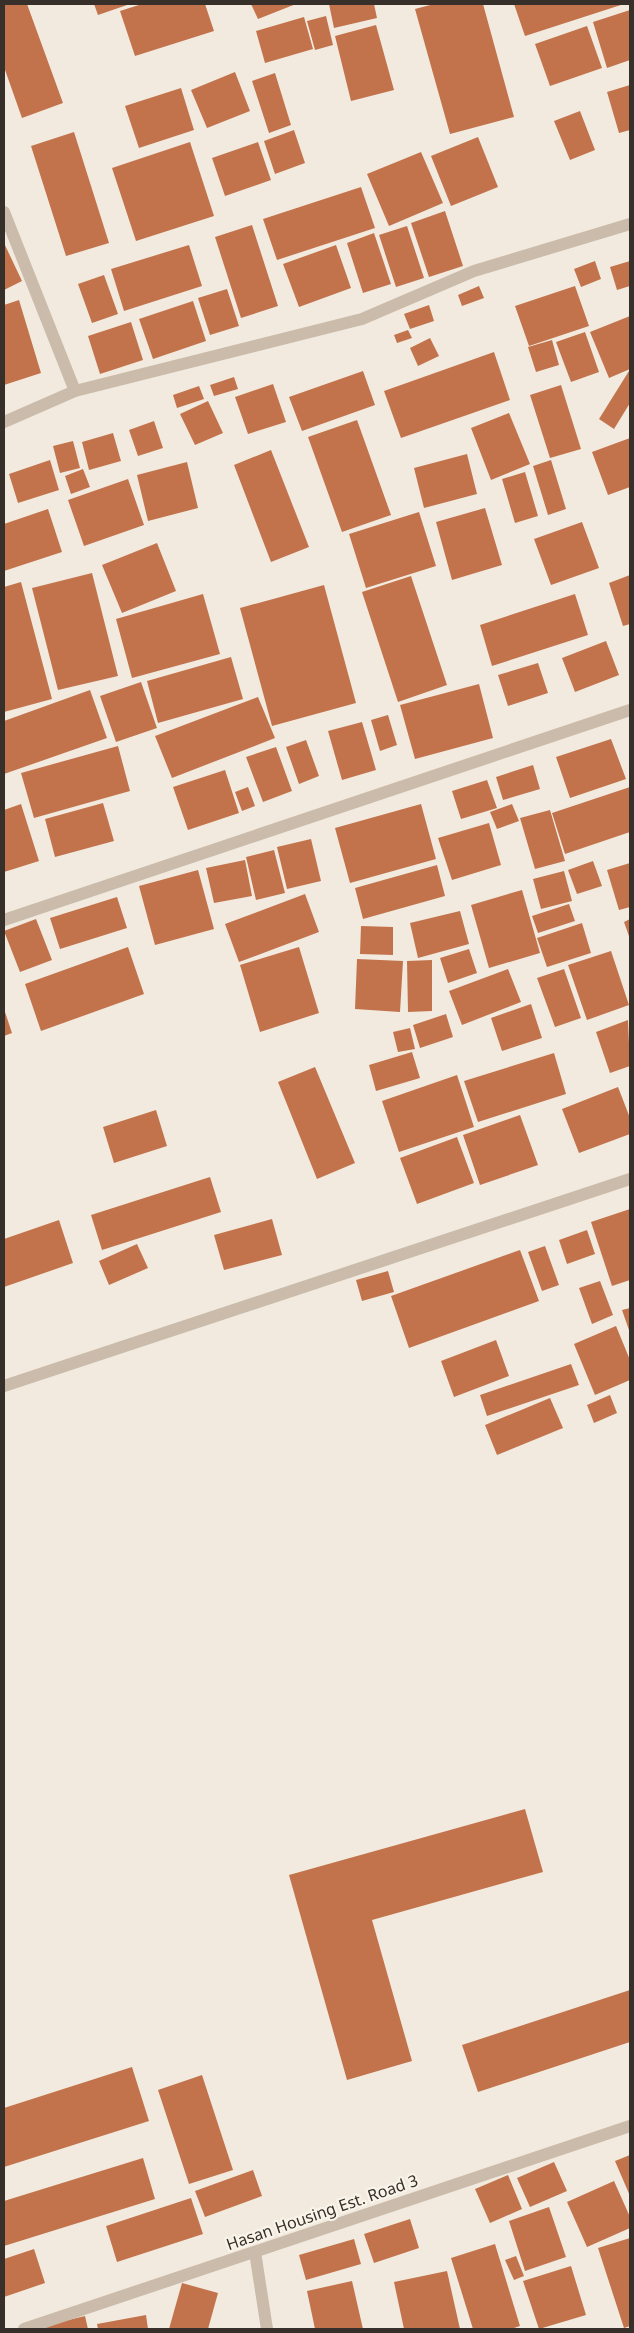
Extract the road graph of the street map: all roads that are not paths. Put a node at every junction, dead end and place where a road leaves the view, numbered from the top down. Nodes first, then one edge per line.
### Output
1 (4, 212) edge
2 (630, 224) edge
3 (75, 391) junction
4 (4, 422) edge
5 (630, 710) edge
6 (4, 920) edge
7 (630, 1179) edge
8 (4, 1386) edge
9 (630, 2126) edge
10 (255, 2252) junction
11 (24, 2329) edge
12 (267, 2329) edge

1 - 3 street
2 - 3 street
3 - 4 street
5 - 6 street
7 - 8 street
9 - 10 street, Hasan Housing Est. Road 3
10 - 11 street, Hasan Housing Est. Road 3
10 - 12 street

